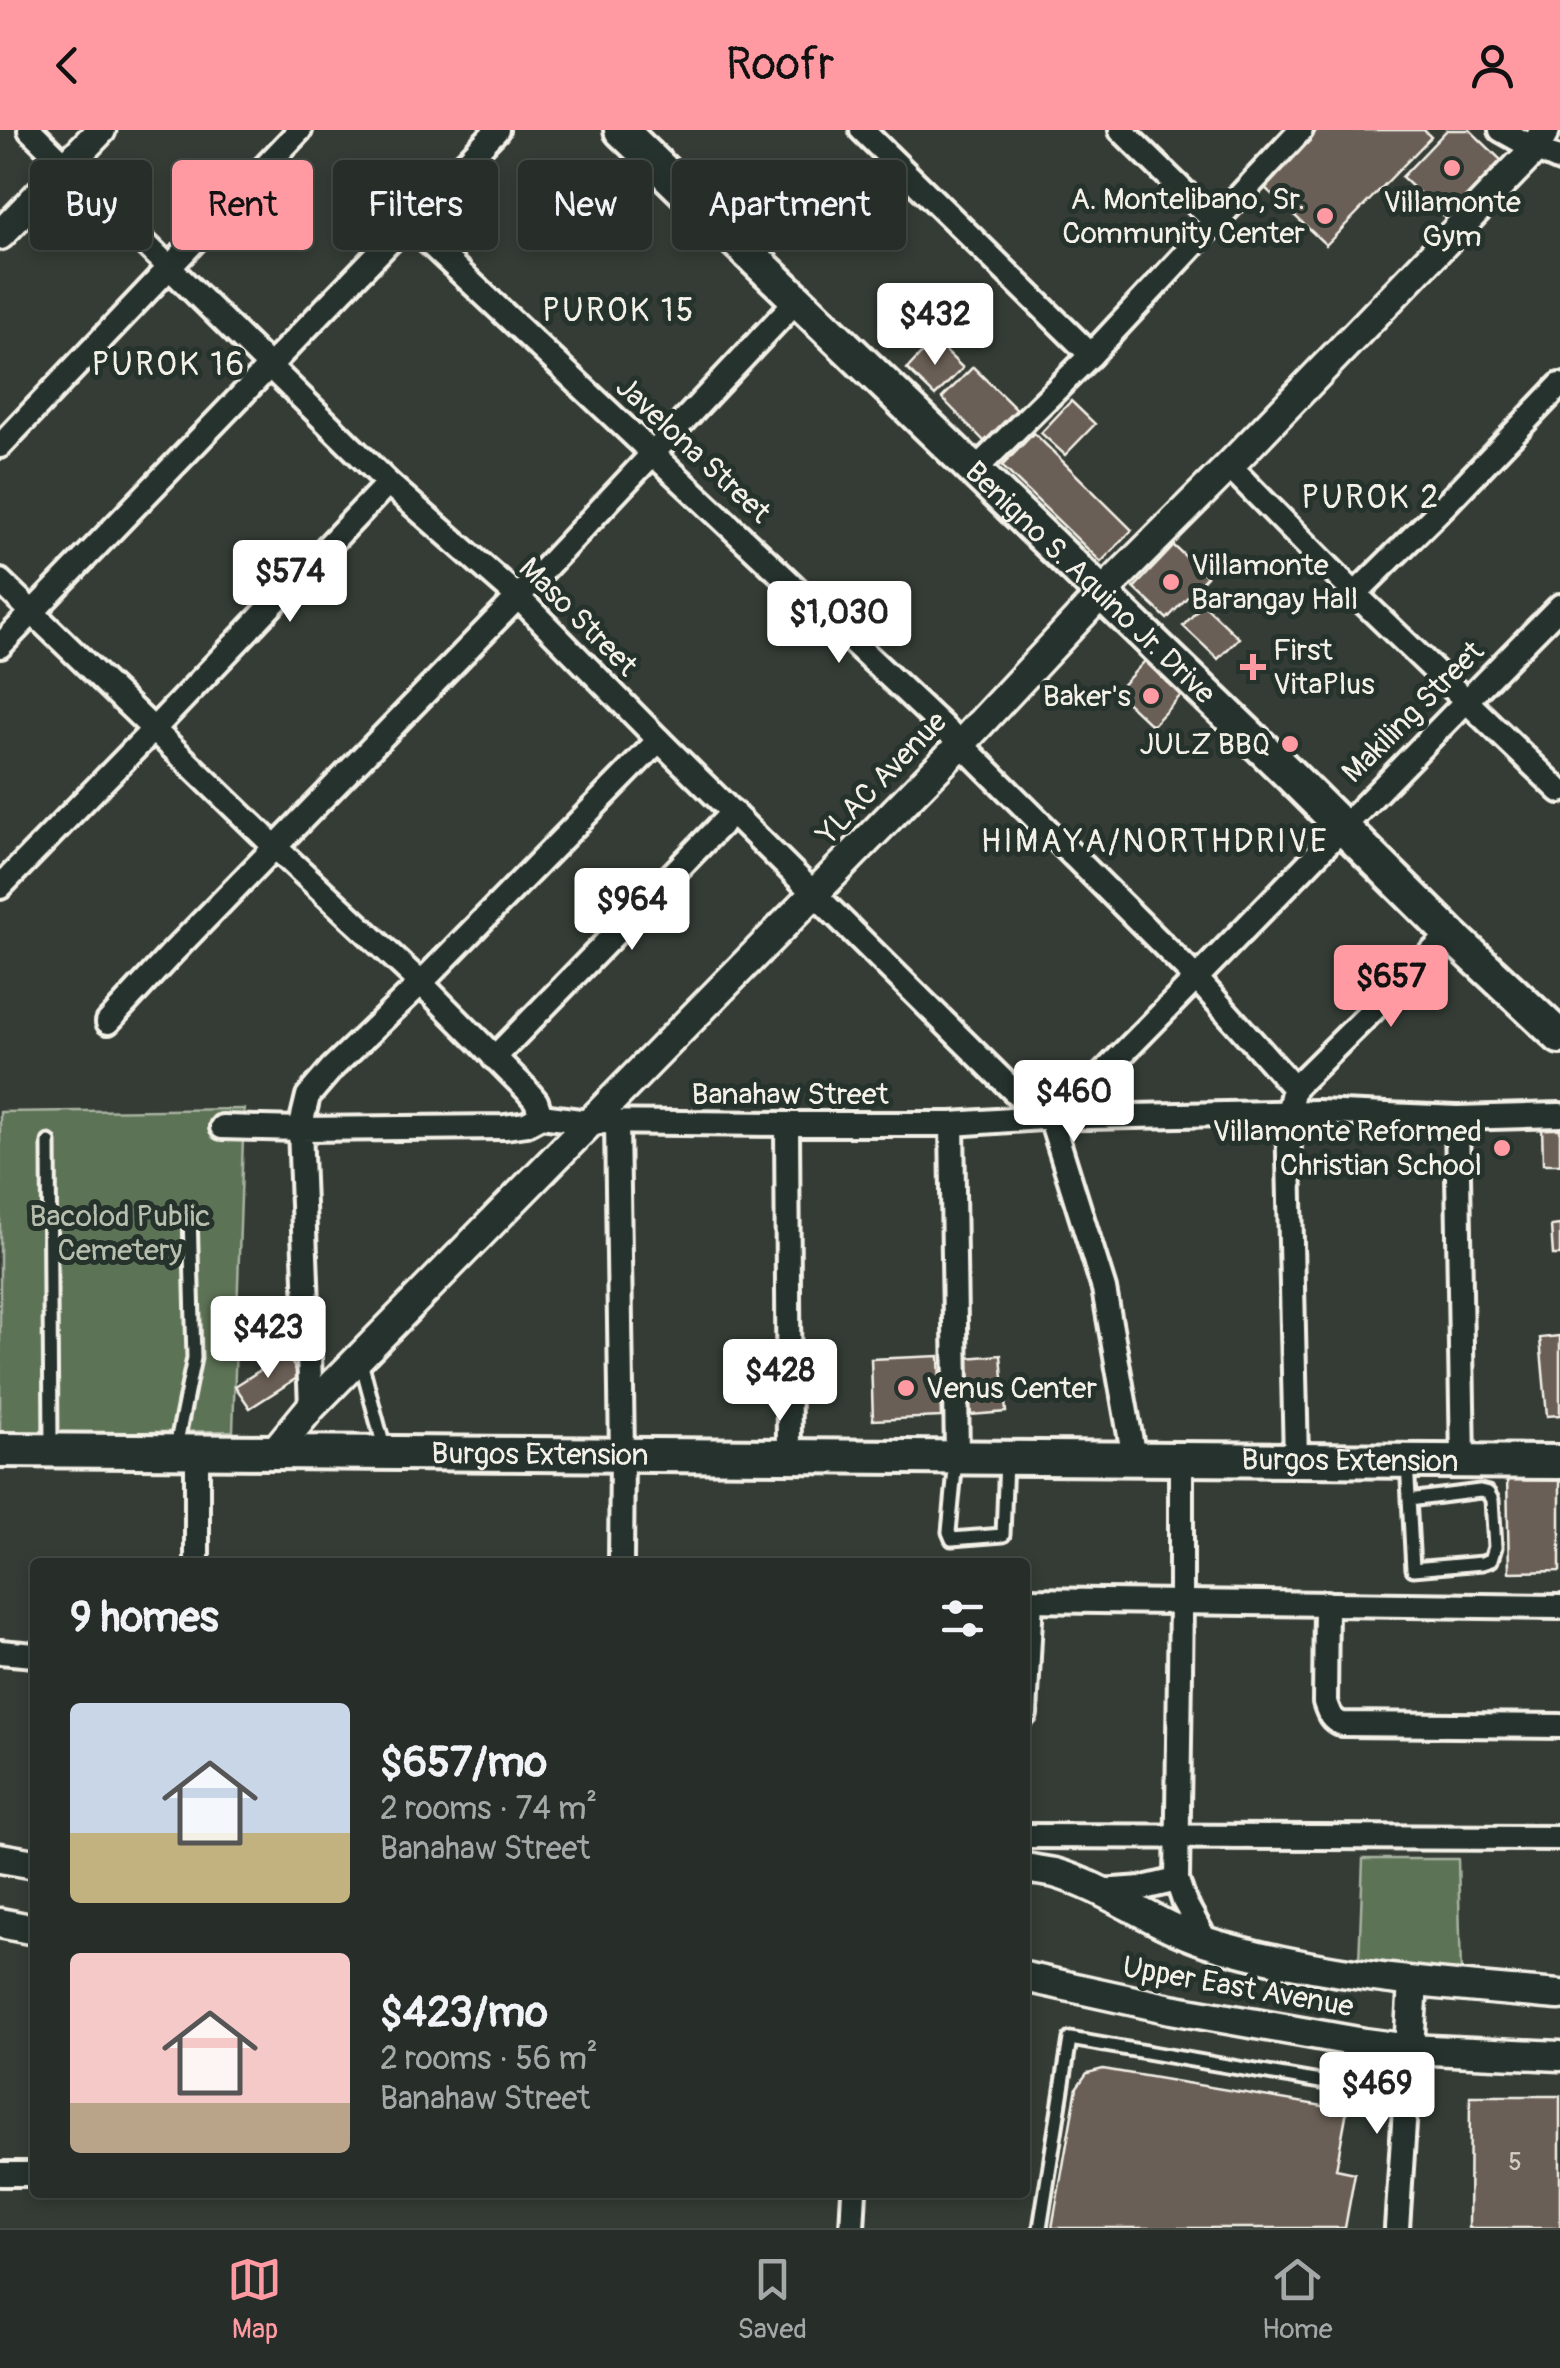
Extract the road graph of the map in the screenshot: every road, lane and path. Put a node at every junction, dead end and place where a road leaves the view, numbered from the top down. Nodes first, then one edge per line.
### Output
1 (30, 130) edge
2 (101, 130) edge
3 (300, 130) edge
4 (498, 130) edge
5 (620, 130) edge
6 (862, 130) edge
7 (1121, 130) edge
8 (1301, 130) edge
9 (1501, 130) edge
10 (1547, 146) edge
11 (60, 160) edge
12 (72, 160) edge
13 (470, 160) edge
14 (30, 203) edge
15 (1215, 222) junction
16 (0, 234) edge
17 (152, 250) edge
18 (384, 250) edge
19 (437, 250) edge
20 (170, 268) junction
21 (796, 301) junction
22 (1091, 355) junction
23 (270, 366) junction
24 (1560, 385) edge
25 (0, 446) edge
26 (652, 452) junction
27 (1230, 466) junction
28 (975, 470) junction
29 (388, 483) junction
30 (0, 581) edge
31 (1101, 594) junction
32 (1355, 594) junction
33 (518, 596) junction
34 (1560, 607) edge
35 (32, 613) junction
36 (0, 646) edge
37 (1465, 701) junction
38 (153, 730) junction
39 (658, 740) junction
40 (960, 744) junction
41 (1560, 792) edge
42 (732, 812) junction
43 (1341, 827) junction
44 (275, 848) junction
45 (0, 887) edge
46 (815, 894) junction
47 (1450, 934) junction
48 (1198, 979) junction
49 (421, 983) junction
50 (108, 1022) dead end
51 (1560, 1037) edge
52 (494, 1058) junction
53 (1294, 1088) junction
54 (1288, 1113) junction
55 (1560, 1115) edge
56 (541, 1116) junction
57 (1458, 1118) junction
58 (1050, 1119) junction
59 (588, 1122) junction
60 (617, 1123) junction
61 (787, 1124) junction
62 (952, 1124) junction
63 (222, 1128) dead end
64 (300, 1129) junction
65 (48, 1142) dead end
66 (190, 1214) dead end
67 (360, 1358) junction
68 (312, 1407) junction
69 (0, 1450) edge
70 (51, 1451) junction
71 (186, 1451) junction
72 (274, 1452) junction
73 (385, 1453) junction
74 (622, 1454) junction
75 (789, 1455) junction
76 (957, 1456) junction
77 (1006, 1458) junction
78 (1134, 1458) junction
79 (1296, 1459) junction
80 (1181, 1460) junction
81 (1407, 1460) junction
82 (1463, 1461) junction
83 (1560, 1462) edge
84 (1409, 1500) junction
85 (196, 1558) edge
86 (620, 1558) edge
87 (1030, 1600) edge
88 (1181, 1602) junction
89 (1326, 1603) junction
90 (1560, 1607) edge
91 (0, 1652) edge
92 (30, 1654) edge
93 (1560, 1726) edge
94 (1030, 1836) edge
95 (1178, 1836) junction
96 (1560, 1838) edge
97 (0, 1858) edge
98 (30, 1863) edge
99 (1030, 1869) edge
100 (1177, 1880) junction
101 (1099, 1891) junction
102 (0, 1923) edge
103 (30, 1929) edge
104 (1206, 1941) junction
105 (1030, 1978) edge
106 (1413, 1982) junction
107 (1560, 1994) edge
108 (1408, 2049) junction
109 (1560, 2056) edge
110 (1405, 2110) junction
111 (0, 2174) edge
112 (30, 2174) edge
113 (854, 2198) edge
114 (852, 2228) edge
115 (1040, 2228) edge
116 (1397, 2228) edge

1 - 11 street, Maso Street
2 - 12 street
3 - 20 street
4 - 13 street
5 - 21 main road, Benigno S. Aquino Jr. Drive
6 - 22 street
7 - 15 street
8 - 15 street
9 - 10 street
10 - 27 street, YLAC Avenue
14 - 16 street
15 - 22 street
17 - 20 street, Maso Street
18 - 23 street
19 - 26 street, Javelona Street
20 - 23 street, Maso Street
20 - 25 street
21 - 26 street
21 - 28 main road, Benigno S. Aquino Jr. Drive
22 - 28 street
23 - 29 street, Maso Street
23 - 35 street
24 - 32 street
26 - 33 street
26 - 40 street, Javelona Street
27 - 31 street, YLAC Avenue
27 - 32 street
28 - 31 main road, Benigno S. Aquino Jr. Drive
29 - 33 street, Maso Street
29 - 38 street
30 - 35 street
31 - 40 street, YLAC Avenue
31 - 43 main road, Benigno S. Aquino Jr. Drive
32 - 37 street
33 - 39 street, Maso Street
33 - 44 street
34 - 37 street, Makiling Street
35 - 36 street
35 - 38 street
37 - 41 street
37 - 43 street, Makiling Street
38 - 44 street
38 - 45 street
39 - 42 street, Maso Street
39 - 49 street
40 - 46 street, YLAC Avenue
40 - 48 street, Javelona Street
42 - 46 street, Maso Street
42 - 52 street
43 - 47 main road, Benigno S. Aquino Jr. Drive
43 - 48 street, Makiling Street
44 - 49 street
44 - 50 street
46 - 58 street, Maso Street
46 - 59 street, YLAC Avenue
47 - 51 main road, Benigno S. Aquino Jr. Drive
47 - 53 street
48 - 53 street, Javelona Street
48 - 58 street, Makiling Street
49 - 52 street
49 - 64 street
52 - 56 street
53 - 54 street
54 - 57 street, Banahaw Street
54 - 58 street, Banahaw Street
54 - 79 street
55 - 57 street, Banahaw Street
56 - 59 street, Banahaw Street
56 - 64 street, Banahaw Street
57 - 82 street
58 - 62 street, Banahaw Street
58 - 78 street
59 - 60 street, Banahaw Street
59 - 67 street, YLAC Avenue
60 - 61 street, Banahaw Street
60 - 74 street
61 - 62 street, Banahaw Street
61 - 75 street
62 - 76 street
63 - 64 street, Banahaw Street
64 - 68 street
65 - 70 lane
66 - 71 lane
67 - 68 street, YLAC Avenue
67 - 73 lane
68 - 72 street, YLAC Avenue
69 - 70 main road, Burgos Extension
70 - 71 main road, Burgos Extension
71 - 72 main road, Burgos Extension
71 - 85 street
72 - 73 main road, Burgos Extension
73 - 74 main road, Burgos Extension
74 - 75 main road, Burgos Extension
74 - 86 street
75 - 76 main road, Burgos Extension
76 - 77 main road, Burgos Extension
76 - 77 lane
77 - 78 main road, Burgos Extension
78 - 80 main road, Burgos Extension
79 - 80 main road, Burgos Extension
79 - 81 main road, Burgos Extension
80 - 88 street
81 - 82 main road, Burgos Extension
81 - 84 lane
82 - 83 main road, Burgos Extension
84 - 84 lane
87 - 88 street
88 - 89 street
88 - 95 street
89 - 90 street
89 - 93 street
91 - 92 street
94 - 95 street
95 - 96 street
95 - 100 street
97 - 98 street
99 - 101 street, Upper East Avenue
100 - 101 street
100 - 104 street
101 - 104 street, Upper East Avenue
102 - 103 street
104 - 106 street, Upper East Avenue
105 - 108 street, Upper East Avenue
106 - 107 street, Upper East Avenue
106 - 108 street
108 - 109 street, Upper East Avenue
108 - 110 street
110 - 115 lane
110 - 116 street
111 - 112 street
113 - 114 street

